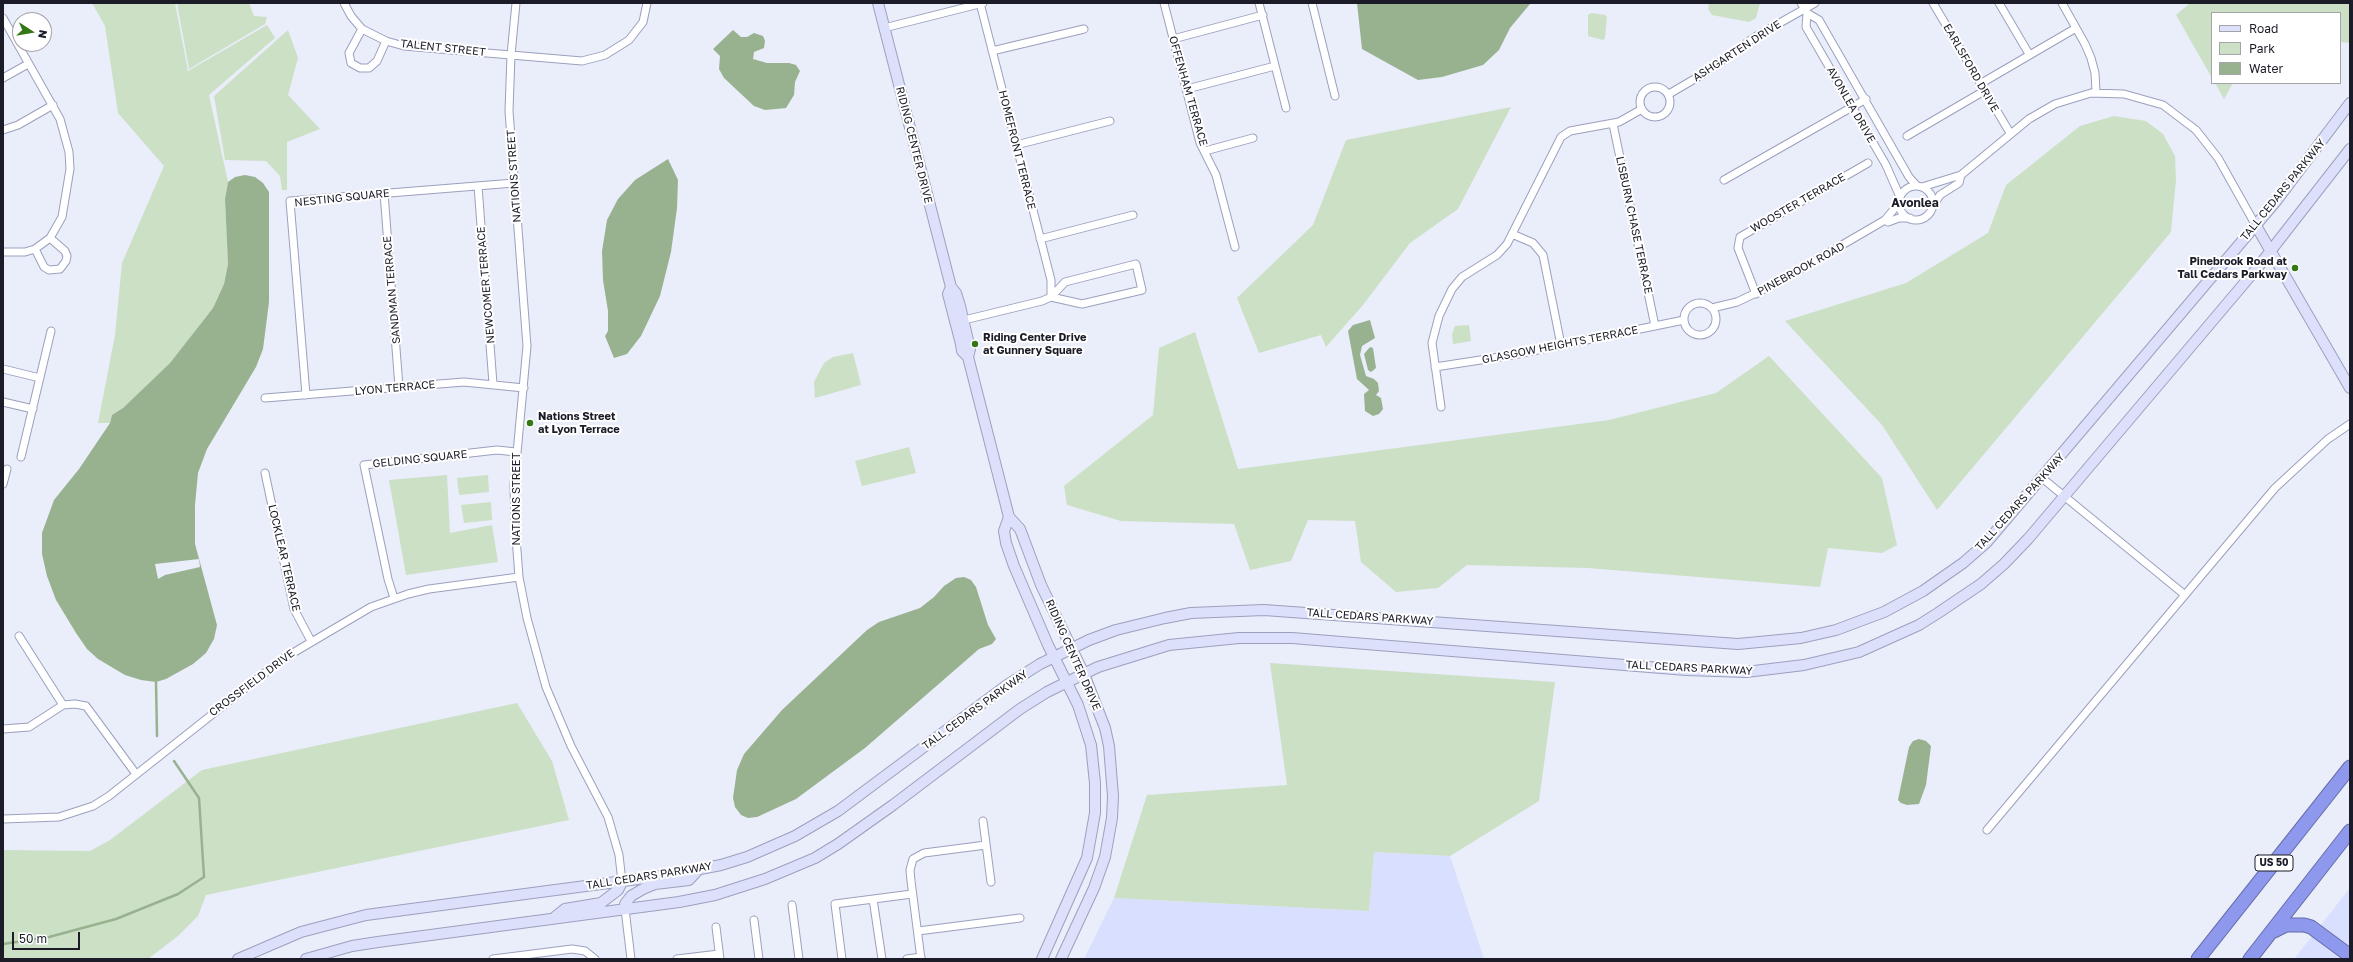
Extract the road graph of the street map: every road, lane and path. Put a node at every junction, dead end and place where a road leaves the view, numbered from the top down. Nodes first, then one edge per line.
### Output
1 (344, 3) edge
2 (516, 3) edge
3 (647, 3) edge
4 (878, 3) edge
5 (981, 3) edge
6 (1164, 3) edge
7 (1260, 3) edge
8 (1312, 3) edge
9 (1815, 3) edge
10 (1933, 3) edge
11 (1999, 3) edge
12 (2062, 3) edge
13 (1804, 8) edge
14 (1263, 15) junction
15 (3, 18) edge
16 (884, 28) junction
17 (2076, 28) junction
18 (362, 29) junction
19 (1084, 29) dead end
20 (1173, 39) junction
21 (386, 41) junction
22 (992, 51) junction
23 (2029, 54) junction
24 (511, 55) junction
25 (28, 64) junction
26 (1275, 66) junction
27 (3, 78) edge
28 (1980, 84) junction
29 (1187, 89) junction
30 (1984, 91) junction
31 (2096, 92) junction
32 (1669, 94) junction
33 (1335, 96) dead end
34 (1866, 99) junction
35 (2350, 103) edge
36 (53, 105) junction
37 (1852, 107) junction
38 (1286, 108) dead end
39 (1642, 109) junction
40 (1110, 121) dead end
41 (1613, 124) junction
42 (3, 130) edge
43 (2010, 133) junction
44 (1906, 136) dead end
45 (1253, 138) dead end
46 (1016, 145) junction
47 (2350, 149) edge
48 (1205, 151) junction
49 (1868, 163) dead end
50 (1961, 175) junction
51 (1724, 180) dead end
52 (514, 183) junction
53 (478, 186) junction
54 (1920, 187) junction
55 (384, 193) junction
56 (1900, 200) junction
57 (1932, 208) junction
58 (1133, 215) dead end
59 (1910, 218) junction
60 (1885, 220) junction
61 (2255, 224) junction
62 (1512, 234) junction
63 (50, 238) junction
64 (1040, 239) junction
65 (1235, 247) dead end
66 (35, 248) junction
67 (2270, 251) junction
68 (3, 252) edge
69 (951, 287) junction
70 (1756, 294) junction
71 (1051, 296) junction
72 (1712, 308) junction
73 (1684, 320) junction
74 (961, 321) junction
75 (1655, 326) junction
76 (51, 331) dead end
77 (1561, 345) junction
78 (968, 357) junction
79 (1435, 367) junction
80 (3, 369) edge
81 (40, 378) junction
82 (494, 384) junction
83 (400, 387) junction
84 (524, 388) junction
85 (2350, 388) edge
86 (306, 395) junction
87 (265, 398) dead end
88 (3, 402) edge
89 (1441, 407) dead end
90 (32, 409) junction
91 (2350, 424) edge
92 (516, 452) junction
93 (21, 458) dead end
94 (7, 469) dead end
95 (265, 473) dead end
96 (2042, 478) junction
97 (3, 484) edge
98 (2063, 495) junction
99 (1009, 517) junction
100 (519, 577) junction
101 (2185, 594) junction
102 (394, 598) junction
103 (19, 636) dead end
104 (311, 641) junction
105 (1071, 648) junction
106 (1054, 657) junction
107 (1084, 674) junction
108 (1067, 682) junction
109 (62, 705) junction
110 (3, 729) edge
111 (2350, 767) edge
112 (136, 774) junction
113 (3, 819) edge
114 (983, 821) dead end
115 (1987, 830) dead end
116 (2350, 831) edge
117 (986, 845) junction
118 (698, 870) junction
119 (622, 882) junction
120 (991, 882) dead end
121 (912, 894) junction
122 (873, 899) junction
123 (792, 905) dead end
124 (625, 909) junction
125 (554, 918) junction
126 (1020, 918) dead end
127 (754, 920) dead end
128 (716, 927) dead end
129 (918, 931) junction
130 (2272, 932) junction
131 (720, 956) edge
132 (2350, 956) edge
133 (921, 958) edge
134 (238, 959) edge
135 (306, 959) edge
136 (494, 959) edge
137 (595, 959) edge
138 (631, 959) edge
139 (677, 959) edge
140 (759, 959) edge
141 (799, 959) edge
142 (842, 959) edge
143 (882, 959) edge
144 (907, 959) edge
145 (1042, 959) edge
146 (1061, 959) edge
147 (2198, 959) edge
148 (2250, 959) edge

1 - 18 street, TALENT STREET
2 - 24 street, NATIONS STREET
3 - 24 street, TALENT STREET
4 - 16 main road, RIDING CENTER DRIVE
5 - 16 street
5 - 22 street, HOMEFRONT TERRACE
6 - 20 street, OFFENHAM TERRACE
7 - 14 street
8 - 33 street
9 - 13 street, ASHGARTEN DRIVE
10 - 28 street, EARLSFORD DRIVE
11 - 23 street
12 - 17 street
13 - 32 street, ASHGARTEN DRIVE
13 - 34 street, AVONLEA DRIVE
13 - 37 street, AVONLEA DRIVE
14 - 20 street
14 - 26 street
15 - 25 street
16 - 69 main road, RIDING CENTER DRIVE
17 - 23 street
17 - 31 street
18 - 21 street, TALENT STREET
18 - 21 street
19 - 22 street
20 - 29 street, OFFENHAM TERRACE
21 - 24 street, TALENT STREET
22 - 46 street, HOMEFRONT TERRACE
23 - 28 street
24 - 52 street, NATIONS STREET
25 - 27 street
25 - 36 street
26 - 29 street
26 - 38 street
28 - 30 street, EARLSFORD DRIVE
29 - 48 street, OFFENHAM TERRACE
30 - 43 street, EARLSFORD DRIVE
30 - 44 street
31 - 43 street
31 - 61 street
32 - 39 street
32 - 39 street
34 - 37 street
34 - 54 street, AVONLEA DRIVE
35 - 61 main road, TALL CEDARS PARKWAY
36 - 42 street
36 - 63 street
37 - 51 street
37 - 56 street, AVONLEA DRIVE
39 - 41 street
40 - 46 street
41 - 62 street
41 - 75 street, LISBURN CHASE TERRACE
43 - 50 street
45 - 48 street
46 - 64 street, HOMEFRONT TERRACE
47 - 67 main road, TALL CEDARS PARKWAY
48 - 65 street, OFFENHAM TERRACE
49 - 70 street, WOOSTER TERRACE
50 - 54 street
50 - 57 street
52 - 53 street, NESTING SQUARE
52 - 84 street, NATIONS STREET
53 - 55 street, NESTING SQUARE
53 - 82 street, NEWCOMER TERRACE
54 - 56 street
54 - 57 street
55 - 83 street, SANDMAN TERRACE
55 - 86 street, NESTING SQUARE
56 - 59 street
56 - 60 street, PINEBROOK ROAD
57 - 59 street
58 - 64 street
59 - 60 street, PINEBROOK ROAD
60 - 70 street, PINEBROOK ROAD
61 - 67 main road
61 - 96 main road, TALL CEDARS PARKWAY
62 - 77 street
62 - 79 street
63 - 66 street
63 - 66 street
64 - 71 street, HOMEFRONT TERRACE
66 - 68 street
67 - 85 main road
67 - 98 main road, TALL CEDARS PARKWAY
69 - 74 main road, RIDING CENTER DRIVE
69 - 78 main road, RIDING CENTER DRIVE
70 - 72 street, PINEBROOK ROAD
71 - 71 street
71 - 74 street
72 - 73 street
72 - 73 street
73 - 75 street, GLASGOW HEIGHTS TERRACE
74 - 78 main road, RIDING CENTER DRIVE
75 - 77 street, GLASGOW HEIGHTS TERRACE
76 - 81 street
77 - 79 street, GLASGOW HEIGHTS TERRACE
78 - 99 main road, RIDING CENTER DRIVE
79 - 89 street
80 - 81 street
81 - 90 street
82 - 83 street, LYON TERRACE
82 - 84 street, LYON TERRACE
83 - 86 street, LYON TERRACE
84 - 92 street, NATIONS STREET
86 - 87 street, LYON TERRACE
88 - 90 street
90 - 93 street
91 - 101 street
92 - 100 street, NATIONS STREET
92 - 102 street, GELDING SQUARE
94 - 97 street
95 - 104 street, LOCKLEAR TERRACE
96 - 98 street
96 - 105 main road, TALL CEDARS PARKWAY
98 - 101 street
98 - 107 main road, TALL CEDARS PARKWAY
99 - 105 main road, RIDING CENTER DRIVE
99 - 106 main road, RIDING CENTER DRIVE
100 - 102 street, CROSSFIELD DRIVE
100 - 119 street, NATIONS STREET
101 - 115 street
102 - 104 street, CROSSFIELD DRIVE
103 - 109 street
104 - 112 street, CROSSFIELD DRIVE
105 - 106 main road, TALL CEDARS PARKWAY
105 - 107 main road, RIDING CENTER DRIVE
106 - 108 main road, RIDING CENTER DRIVE
106 - 118 main road, TALL CEDARS PARKWAY
107 - 108 main road, TALL CEDARS PARKWAY
107 - 146 main road, RIDING CENTER DRIVE
108 - 124 main road, TALL CEDARS PARKWAY
108 - 145 main road, RIDING CENTER DRIVE
109 - 110 street
109 - 112 street
111 - 147 highway, US 50
112 - 113 street, CROSSFIELD DRIVE
114 - 117 street
116 - 130 highway
117 - 120 street
117 - 121 street
118 - 119 main road, TALL CEDARS PARKWAY
118 - 124 main road
119 - 125 main road
119 - 134 main road, TALL CEDARS PARKWAY
121 - 122 street
121 - 129 street
122 - 142 street
122 - 143 street
123 - 141 street
124 - 125 main road, TALL CEDARS PARKWAY
124 - 138 street
125 - 135 main road, TALL CEDARS PARKWAY
126 - 129 street
127 - 140 street
128 - 131 street
129 - 133 street
130 - 132 highway
130 - 148 highway
131 - 139 street
133 - 144 street
136 - 137 street

